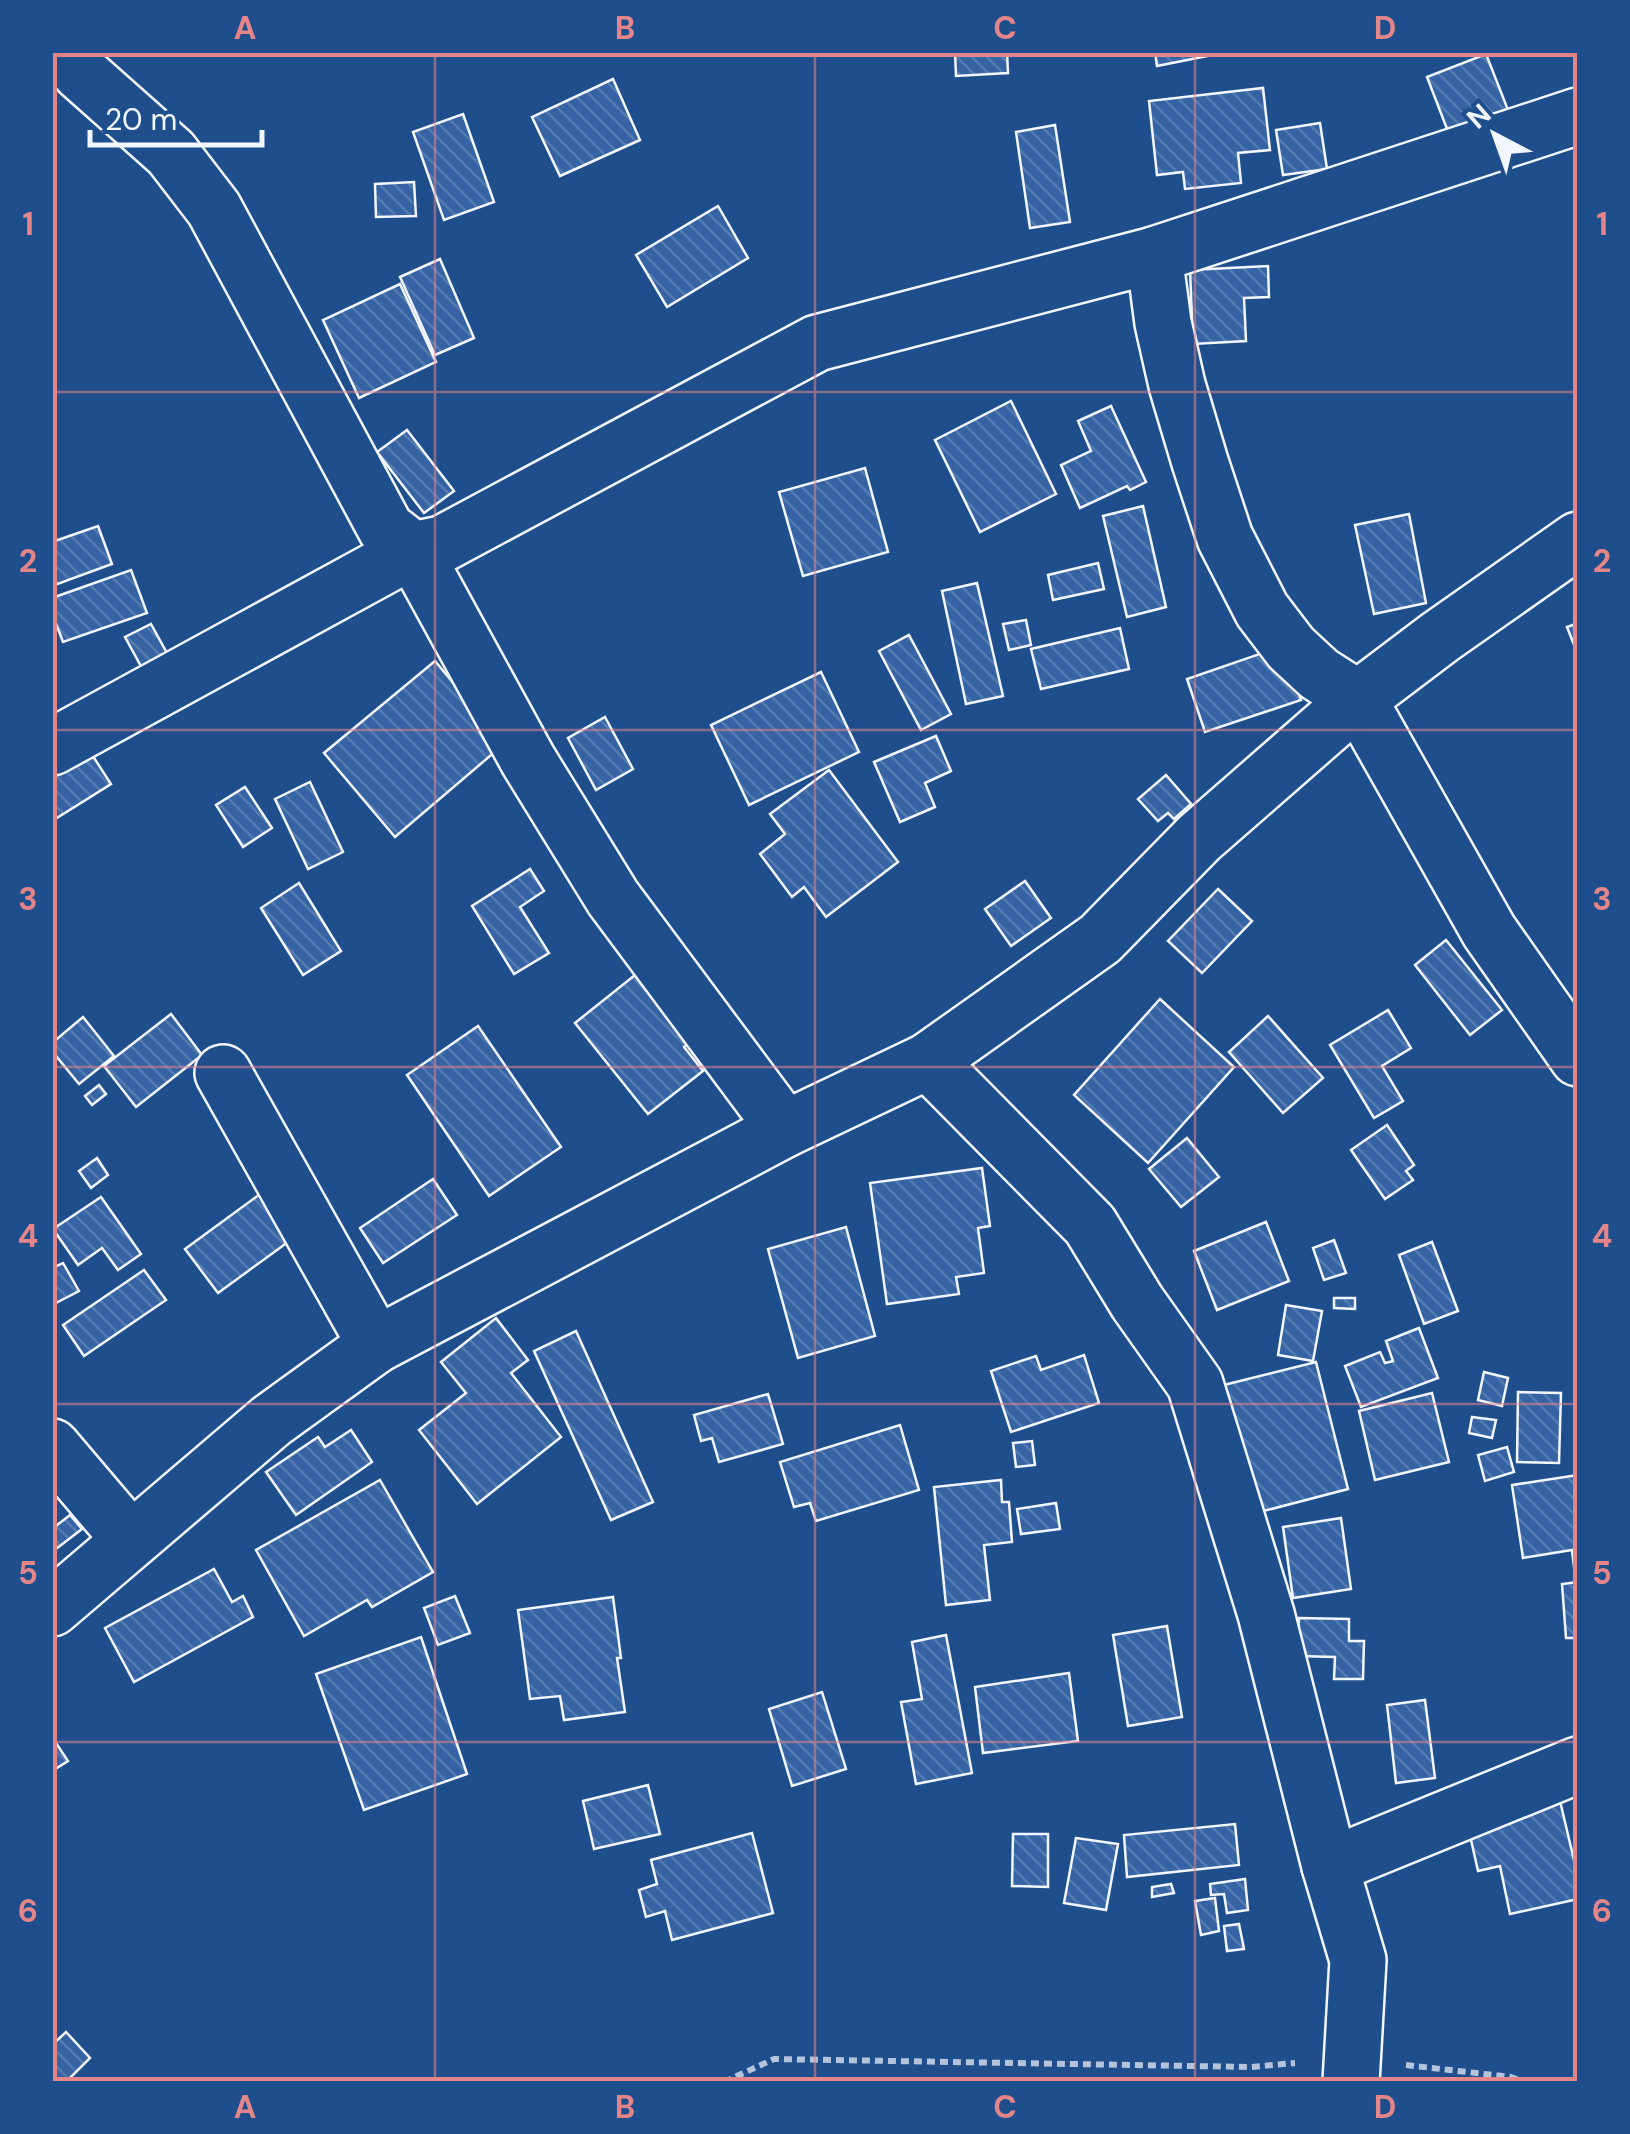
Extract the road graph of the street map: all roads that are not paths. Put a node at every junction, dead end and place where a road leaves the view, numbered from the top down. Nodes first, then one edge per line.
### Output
1 (62, 52) edge
2 (1578, 116) edge
3 (1154, 254) junction
4 (1578, 540) edge
5 (413, 550) junction
6 (1358, 699) junction
7 (52, 747) edge
8 (1578, 1058) edge
9 (928, 1060) junction
10 (223, 1073) dead end
11 (784, 1129) junction
12 (376, 1345) junction
13 (52, 1447) edge
14 (131, 1540) junction
15 (52, 1608) edge
16 (1578, 1765) edge
17 (1330, 1866) junction
18 (1347, 2074) edge

1 - 5 street
2 - 3 street
3 - 5 street
3 - 6 street
4 - 6 street
5 - 7 street
5 - 11 street
6 - 8 street
6 - 9 street
9 - 11 street
9 - 17 street
10 - 12 street
11 - 12 street
12 - 14 street
13 - 14 street
14 - 15 street
16 - 17 street
17 - 18 street

